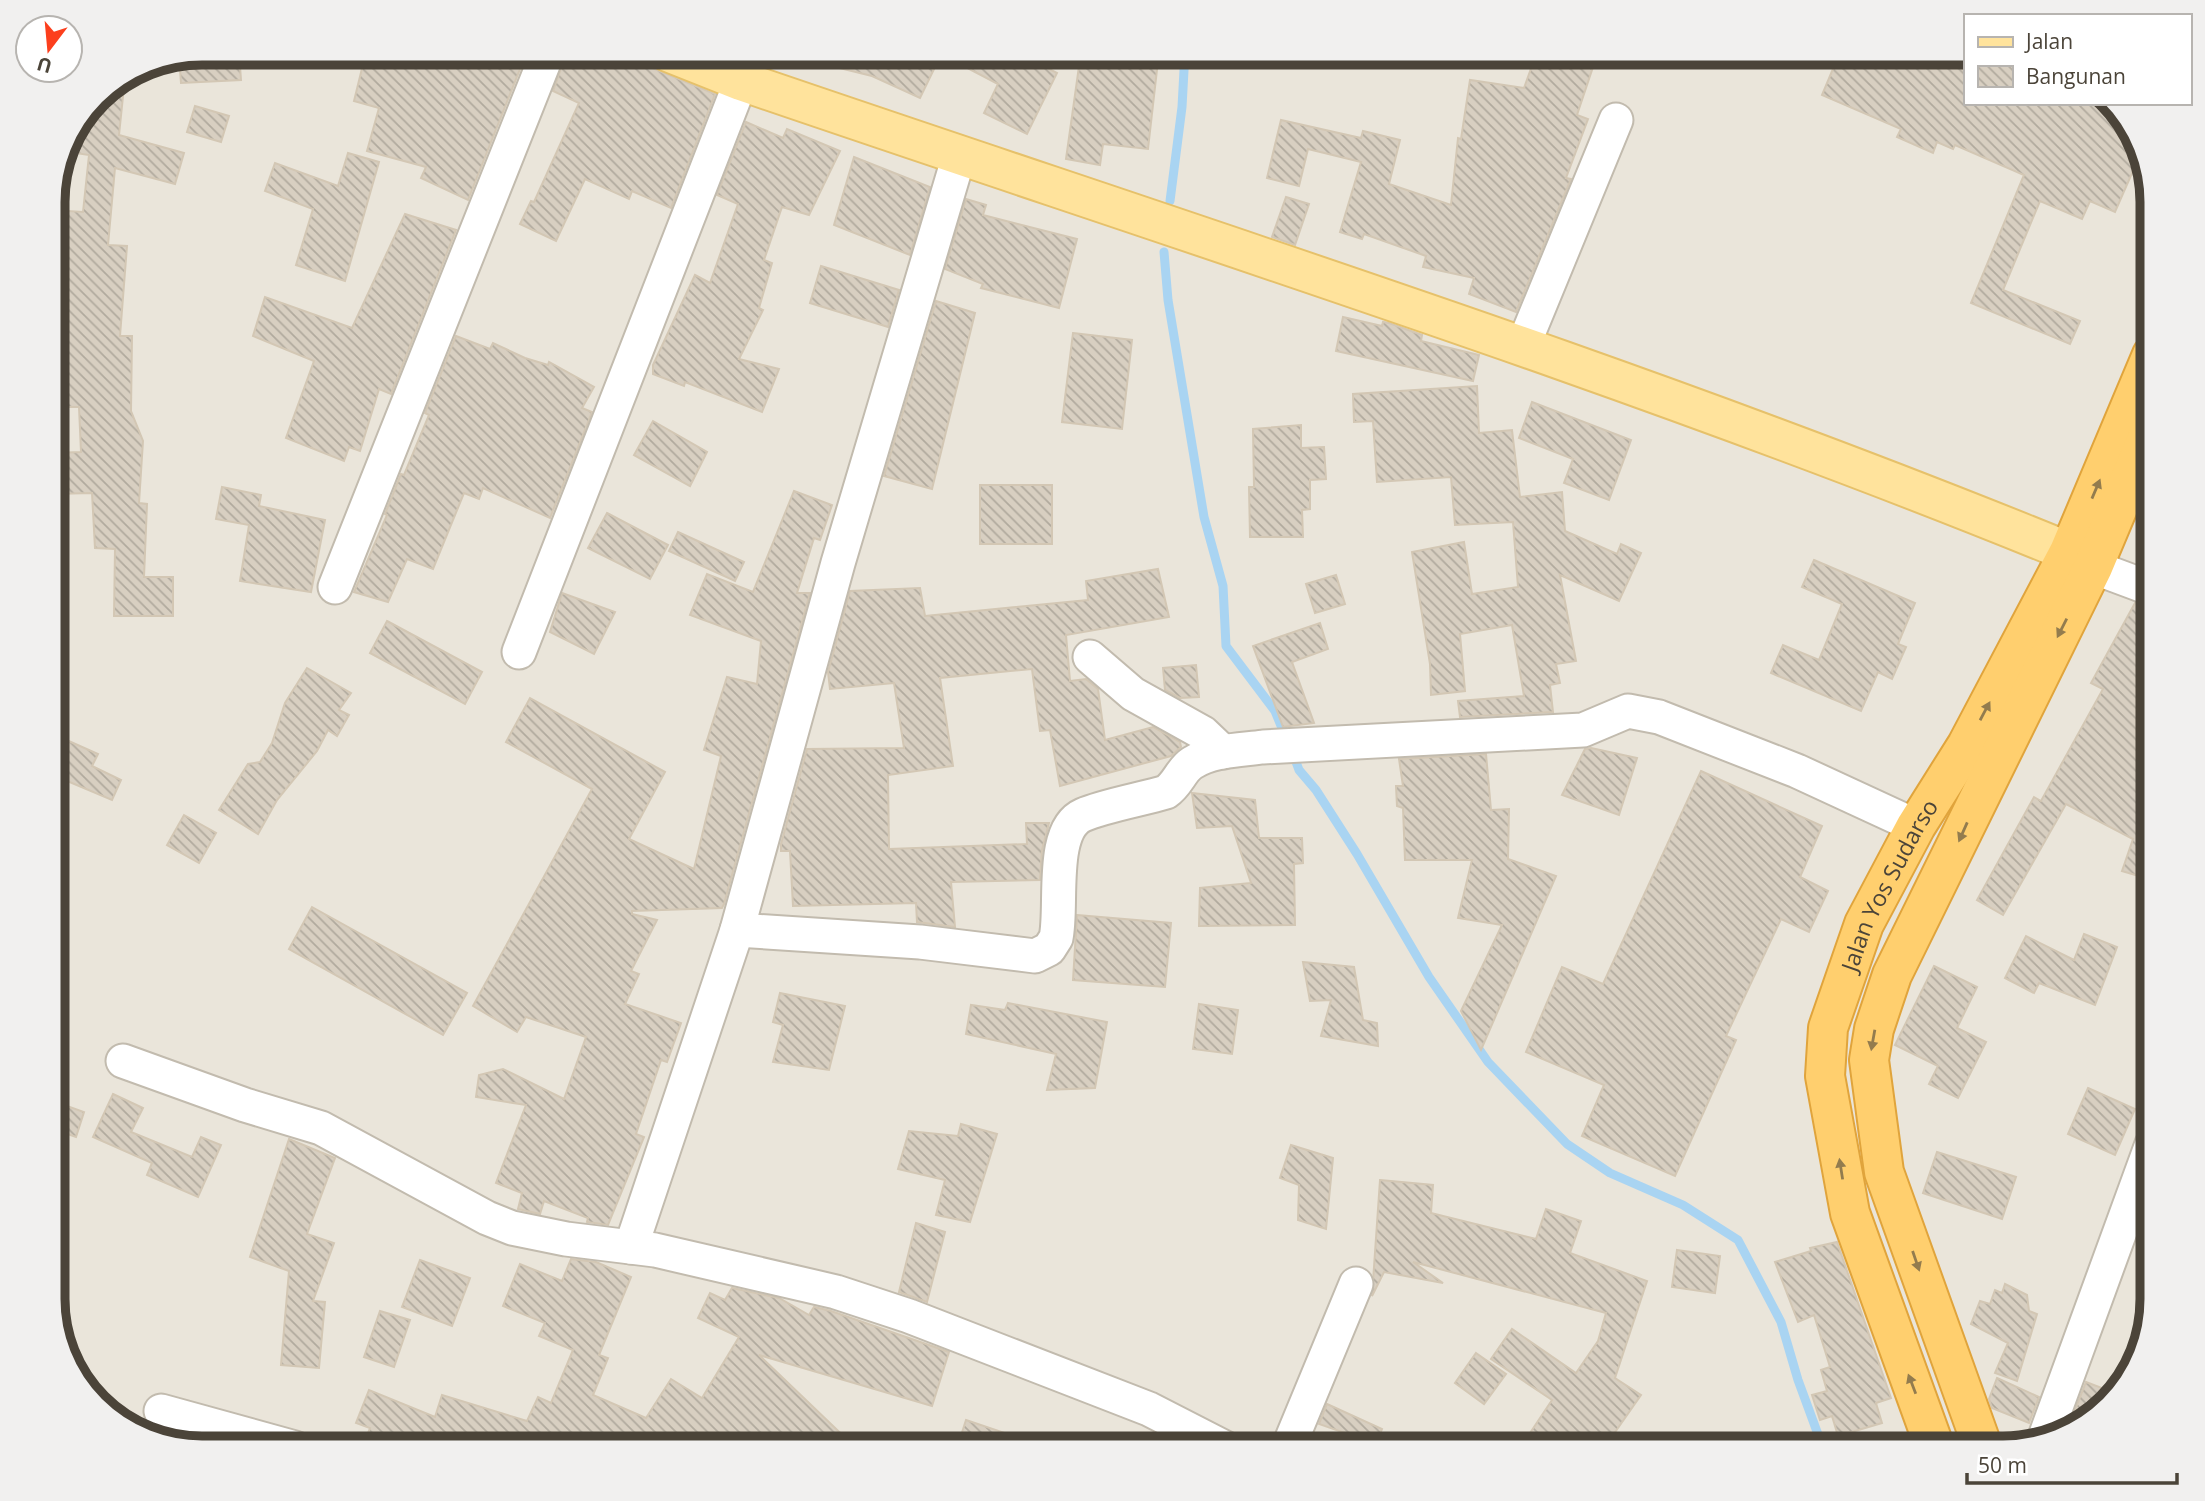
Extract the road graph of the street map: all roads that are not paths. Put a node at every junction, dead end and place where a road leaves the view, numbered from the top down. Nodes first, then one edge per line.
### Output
1 (543, 65) edge
2 (704, 65) edge
3 (741, 82) junction
4 (1616, 120) dead end
5 (959, 156) junction
6 (1522, 346) junction
7 (2140, 389) edge
8 (2140, 448) edge
9 (2081, 559) junction
10 (2140, 584) edge
11 (334, 587) dead end
12 (519, 652) dead end
13 (1090, 657) dead end
14 (1223, 752) junction
15 (1982, 752) junction
16 (1916, 826) junction
17 (737, 930) junction
18 (122, 1061) dead end
19 (2140, 1177) edge
20 (631, 1247) junction
21 (1356, 1284) dead end
22 (161, 1411) dead end
23 (2048, 1429) edge
24 (252, 1436) edge
25 (1202, 1436) edge
26 (1293, 1436) edge
27 (1931, 1436) edge
28 (1979, 1436) edge

1 - 11 street
2 - 3 main road
3 - 5 main road
3 - 12 street
4 - 6 street
5 - 6 main road
5 - 17 street
6 - 9 main road
9 -> 7 highway, Jalan Yos Sudarso
8 - 9 highway, Jalan Yos Sudarso
9 - 10 street
9 - 15 highway, Jalan Yos Sudarso
13 - 14 street
14 - 16 street
14 - 17 street
15 - 16 highway, Jalan Yos Sudarso
15 -> 28 highway, Jalan Yos Sudarso
27 -> 16 highway, Jalan Yos Sudarso
17 - 20 street
18 - 20 street
19 - 23 street
20 - 25 street
21 - 26 street
22 - 24 street

